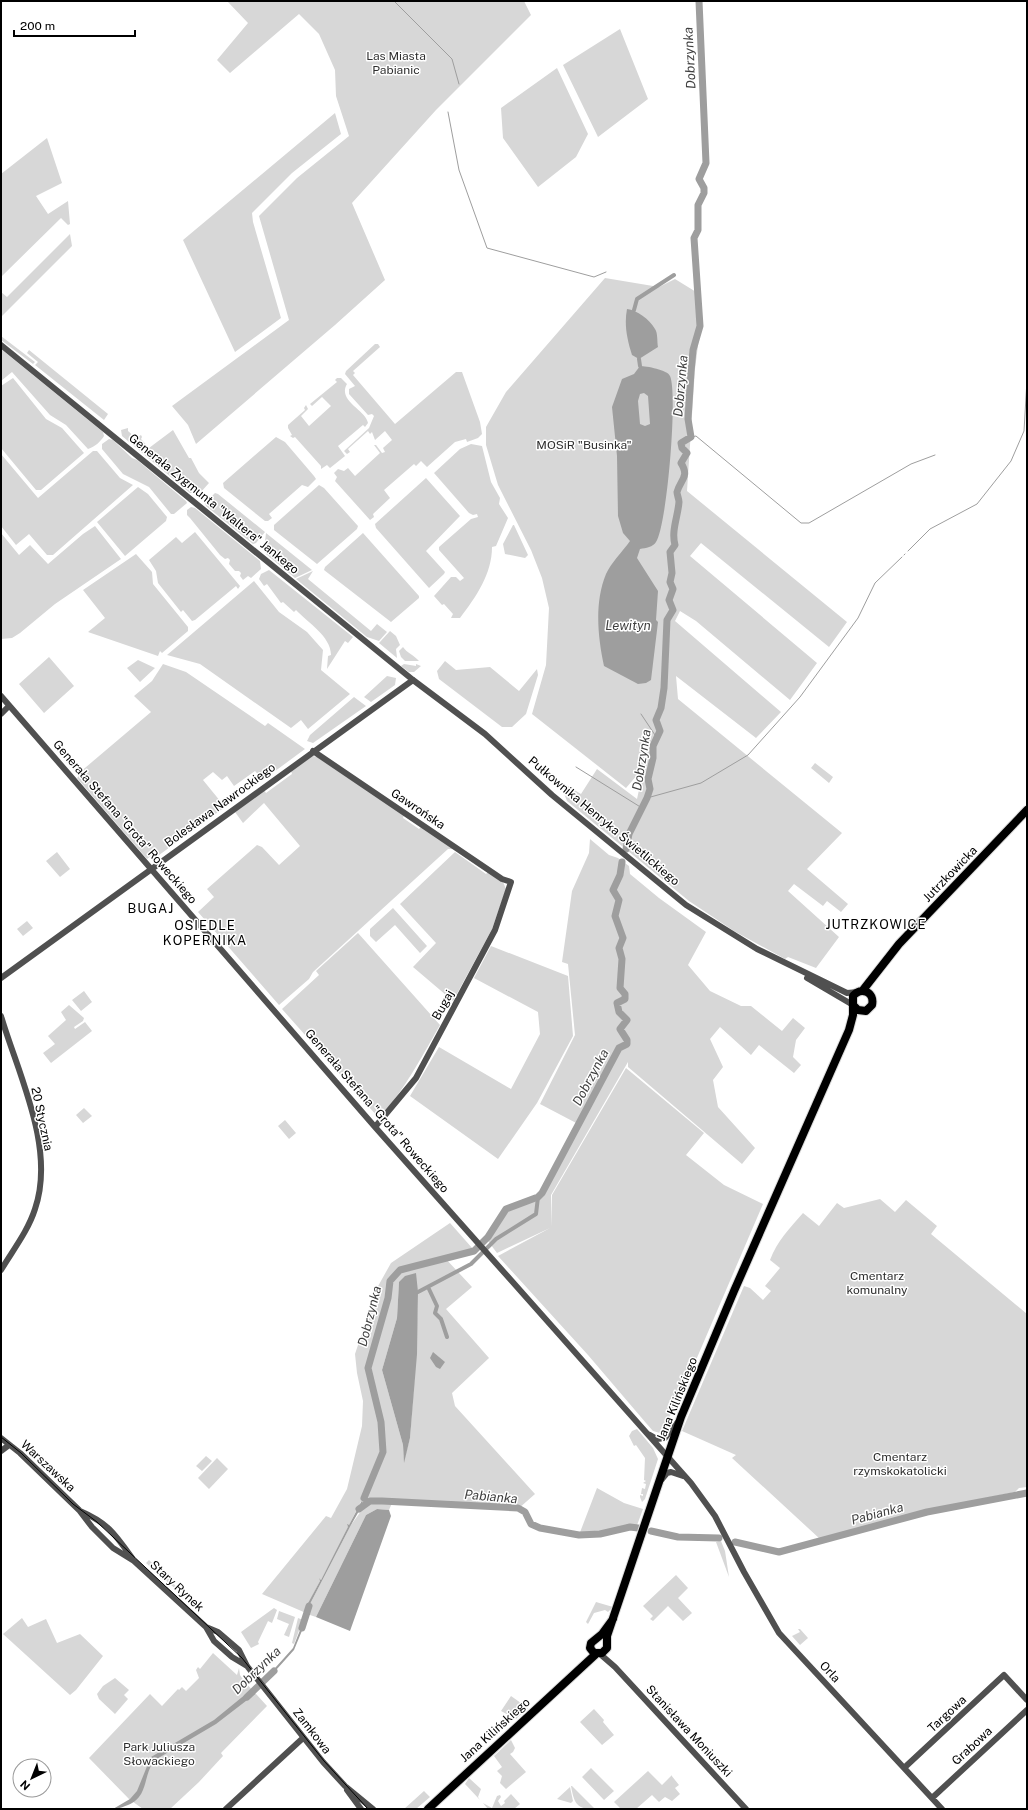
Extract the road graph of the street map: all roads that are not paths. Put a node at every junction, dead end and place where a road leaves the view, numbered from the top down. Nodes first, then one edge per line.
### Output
1 (1, 345) edge
2 (413, 680) junction
3 (1, 696) edge
4 (9, 706) junction
5 (1, 714) edge
6 (314, 751) junction
7 (1027, 810) edge
8 (150, 869) junction
9 (511, 882) joint
10 (789, 966) junction
11 (877, 974) junction
12 (1, 978) edge
13 (860, 991) junction
14 (871, 994) junction
15 (853, 1005) junction
16 (864, 1011) junction
17 (1, 1016) edge
18 (849, 1030) junction
19 (375, 1127) junction
20 (1, 1269) edge
21 (681, 1417) junction
22 (645, 1431) junction
23 (1, 1438) edge
24 (9, 1445) junction
25 (1, 1452) edge
26 (667, 1456) junction
27 (691, 1483) junction
28 (652, 1502) junction
29 (79, 1510) junction
30 (724, 1534) joint
31 (134, 1561) junction
32 (613, 1619) junction
33 (206, 1627) junction
34 (598, 1637) junction
35 (606, 1645) junction
36 (596, 1653) junction
37 (247, 1666) junction
38 (615, 1667) junction
39 (259, 1681) joint
40 (1027, 1700) edge
41 (1027, 1710) edge
42 (303, 1738) junction
43 (904, 1768) junction
44 (345, 1786) junction
45 (932, 1798) junction
46 (226, 1809) edge
47 (361, 1809) edge
48 (373, 1809) edge
49 (428, 1809) edge
50 (746, 1809) edge
51 (942, 1809) edge

1 - 2 street, Generała Zygmunta "Waltera" Jankego
2 - 6 street, Bolesława Nawrockiego
2 - 10 street, Pułkownika Henryka Świetlickiego
3 - 4 street
4 - 5 street
4 - 8 street, Generała Stefana "Grota" Roweckiego
6 - 8 street, Bolesława Nawrockiego
6 - 9 street, Gawrońska
7 - 11 main road, Jutrzkowicka
8 - 12 street, Bolesława Nawrockiego
8 - 19 street, Generała Stefana "Grota" Roweckiego
9 - 19 street, Bugaj
10 - 13 street, Pułkownika Henryka Świetlickiego
10 - 15 street, Pułkownika Henryka Świetlickiego
11 - 13 main road, Jutrzkowicka
11 - 14 main road, Jutrzkowicka
13 - 14 main road
13 - 15 main road
14 - 16 main road
15 - 16 main road
15 - 18 main road
16 - 18 main road
17 - 20 street, 20 Stycznia
18 - 21 main road, Jana Kilińskiego
19 - 22 street, Generała Stefana "Grota" Roweckiego
21 - 22 street
21 - 26 main road, Jana Kilińskiego
22 - 26 street, Generała Stefana "Grota" Roweckiego
23 - 24 street, Warszawska
24 - 25 street
24 - 29 street, Warszawska
26 - 27 street, Generała Stefana "Grota" Roweckiego
26 - 28 main road, Jana Kilińskiego
27 - 28 street
27 - 30 street, Generała Stefana "Grota" Roweckiego
28 - 32 main road, Jana Kilińskiego
29 - 31 street, Warszawska
29 - 31 street, Warszawska
30 - 43 street, Orla
31 - 33 street, Stary Rynek
32 - 34 main road, Jana Kilińskiego
32 - 35 main road, Jana Kilińskiego
33 - 37 street, Stary Rynek
33 - 37 street, Stary Rynek
34 - 35 main road
34 - 36 main road, Jana Kilińskiego
35 - 36 main road
35 - 38 street, Stanisława Moniuszki
36 - 38 street, Stanisława Moniuszki
36 - 49 main road, Jana Kilińskiego
37 - 39 street, Stary Rynek
38 - 50 street, Stanisława Moniuszki
39 - 42 street, Zamkowa
40 - 43 street, Targowa
41 - 45 street, Grabowa
42 - 44 street, Zamkowa
42 - 46 street
43 - 45 street, Orla
44 - 47 street, Zamkowa
44 - 48 street, Zamkowa
45 - 51 street, Orla

